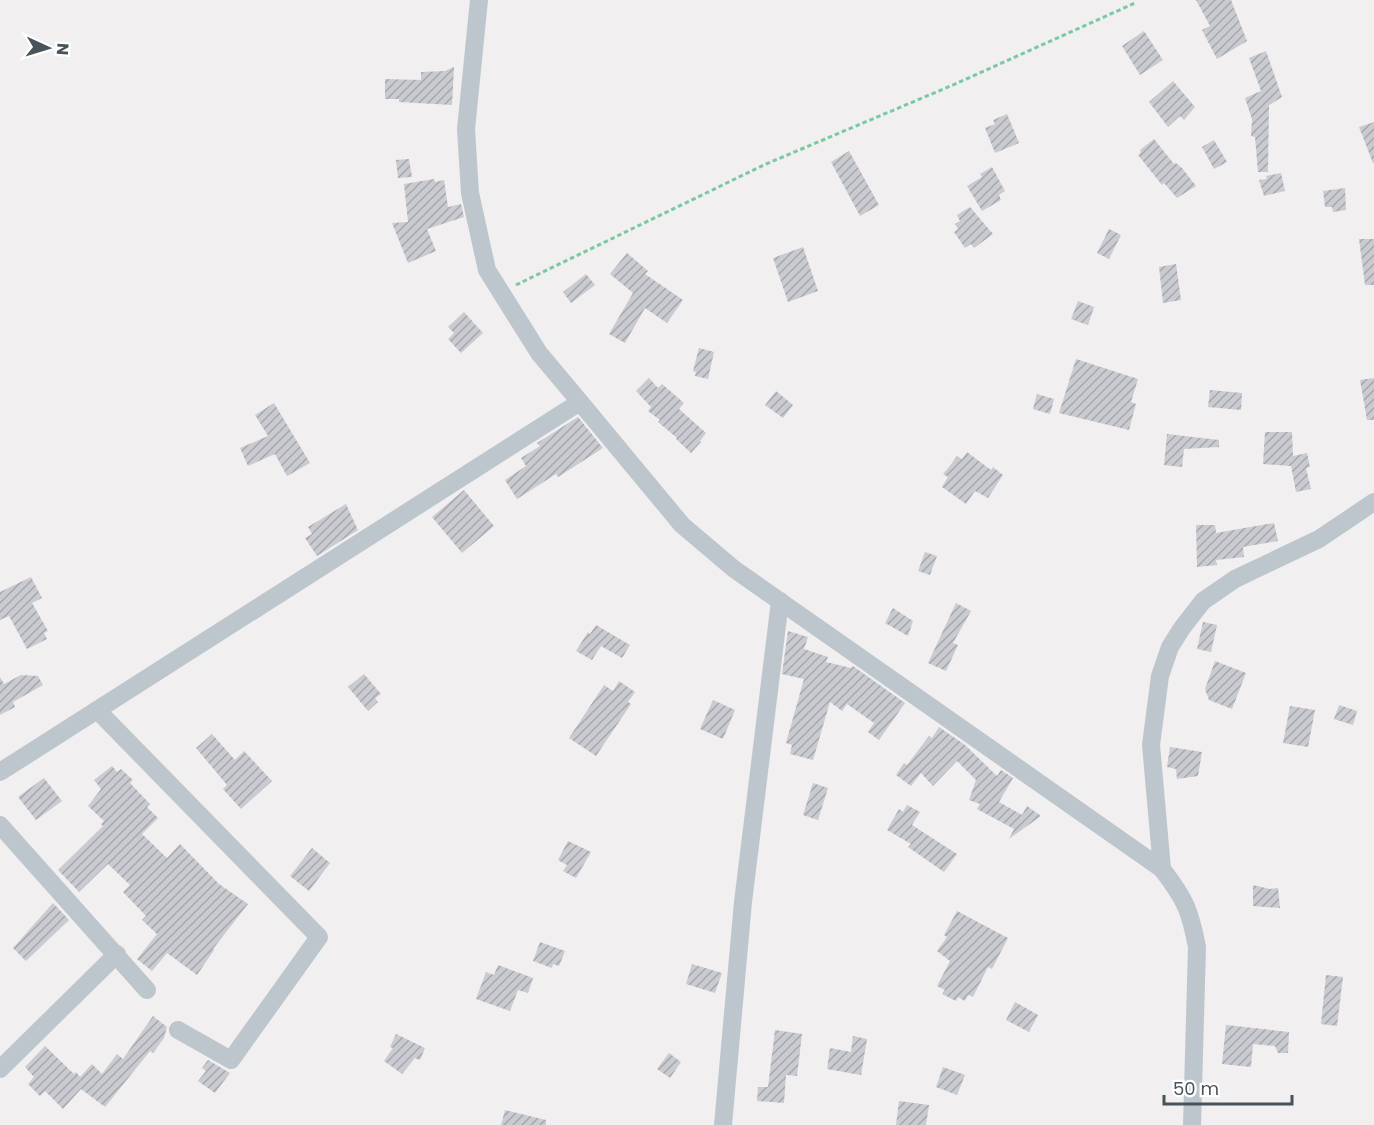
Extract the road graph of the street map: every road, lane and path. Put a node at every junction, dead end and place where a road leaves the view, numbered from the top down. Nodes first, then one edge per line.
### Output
1 (479, 0) edge
2 (1135, 3) dead end
3 (501, 292) junction
4 (580, 402) junction
5 (1374, 502) edge
6 (780, 601) junction
7 (97, 710) junction
8 (0, 772) edge
9 (0, 825) edge
10 (1162, 869) junction
11 (117, 954) junction
12 (147, 990) dead end
13 (178, 1030) dead end
14 (0, 1069) edge
15 (723, 1125) edge
16 (1192, 1125) edge

1 - 3 street
2 - 3 path
3 - 4 street
4 - 6 street
4 - 7 street
5 - 10 street
6 - 10 street
6 - 15 street
7 - 8 street
7 - 13 street
9 - 11 street
10 - 16 street
11 - 12 street
11 - 14 street

